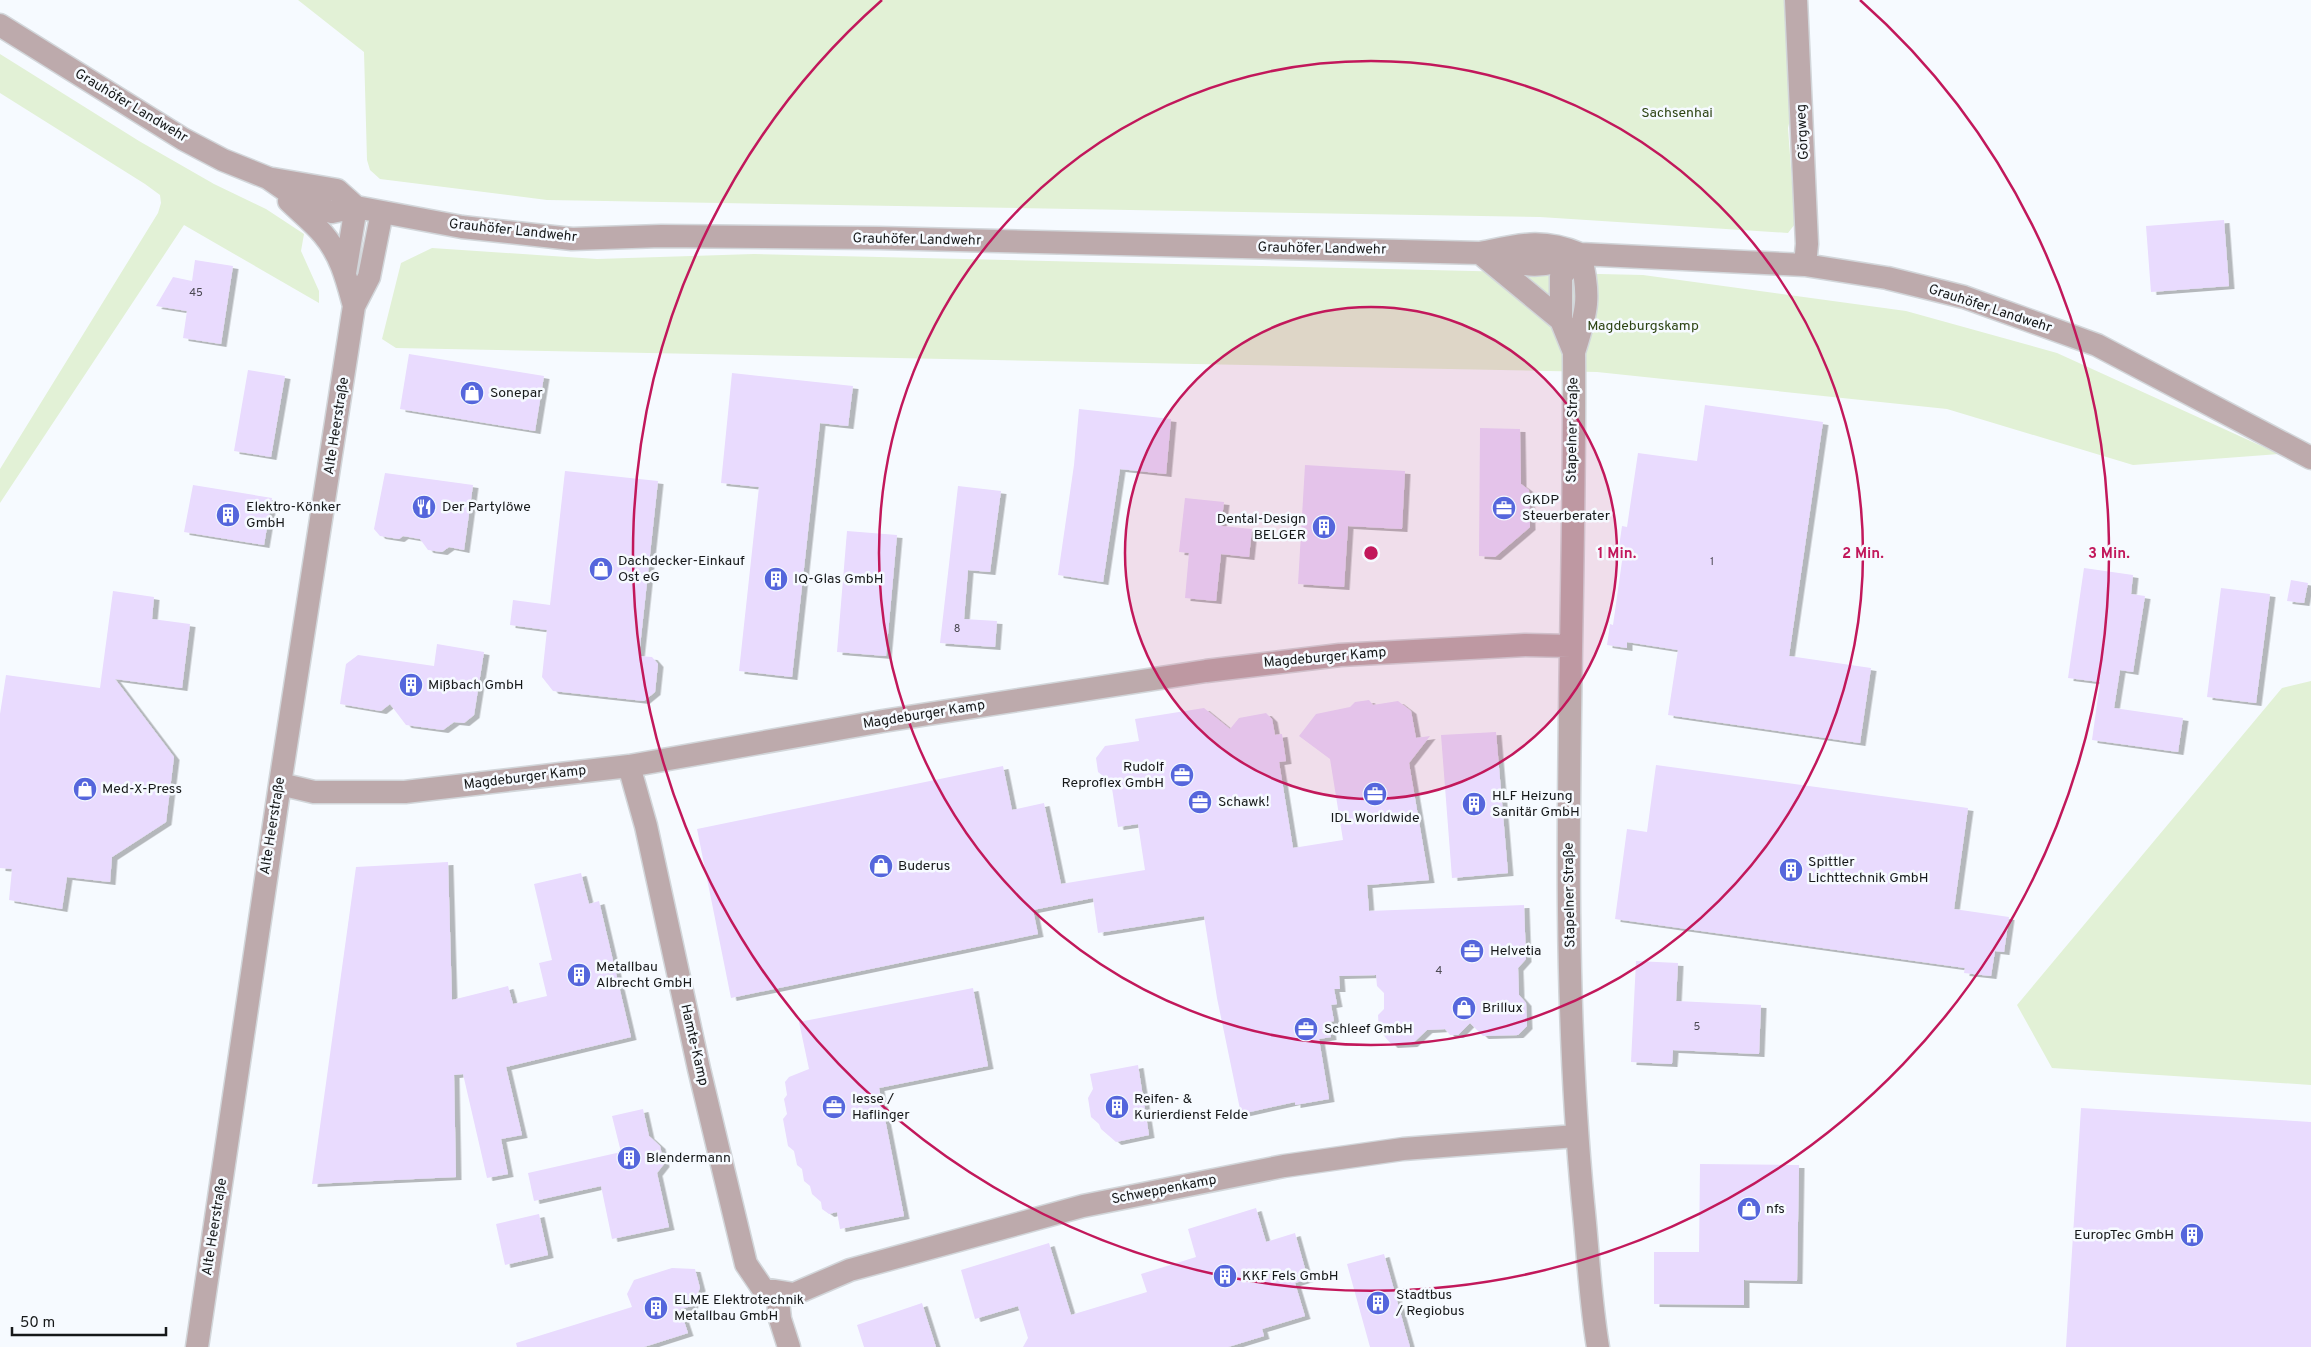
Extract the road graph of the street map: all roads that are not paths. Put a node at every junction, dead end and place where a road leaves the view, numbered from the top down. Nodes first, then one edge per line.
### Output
1 (1796, 0) edge
2 (0, 25) edge
3 (268, 178) junction
4 (356, 207) junction
5 (382, 212) junction
6 (1480, 253) junction
7 (1580, 254) junction
8 (1805, 265) junction
9 (345, 273) junction
10 (354, 306) junction
11 (1561, 320) junction
12 (1574, 352) junction
13 (2311, 458) edge
14 (1571, 646) junction
15 (629, 766) junction
16 (280, 784) junction
17 (1576, 1136) junction
18 (770, 1291) junction
19 (197, 1347) edge
20 (789, 1347) edge
21 (1598, 1347) edge

1 - 8 street, Görgweg
2 - 3 street, Grauhöfer Landwehr
3 - 4 street, Grauhöfer Landwehr
3 - 9 street, Alte Heerstraße
4 - 5 street, Grauhöfer Landwehr
4 - 9 street, Alte Heerstraße
5 - 6 street, Grauhöfer Landwehr
5 - 10 street, Alte Heerstraße
6 - 7 street, Grauhöfer Landwehr
6 - 11 street
7 - 8 street, Grauhöfer Landwehr
7 - 11 street, Stapelner Straße
7 - 12 street, Stapelner Straße
8 - 13 street, Grauhöfer Landwehr
9 - 10 street, Alte Heerstraße
10 - 16 street, Alte Heerstraße
11 - 12 street, Stapelner Straße
12 - 14 street, Stapelner Straße
14 - 15 street, Magdeburger Kamp
14 - 17 street, Stapelner Straße
15 - 16 street, Magdeburger Kamp
15 - 18 street, Hamte-Kamp
16 - 19 street, Alte Heerstraße
17 - 18 street, Schweppenkamp
17 - 21 street, Stapelner Straße
18 - 20 street, Hamte-Kamp

